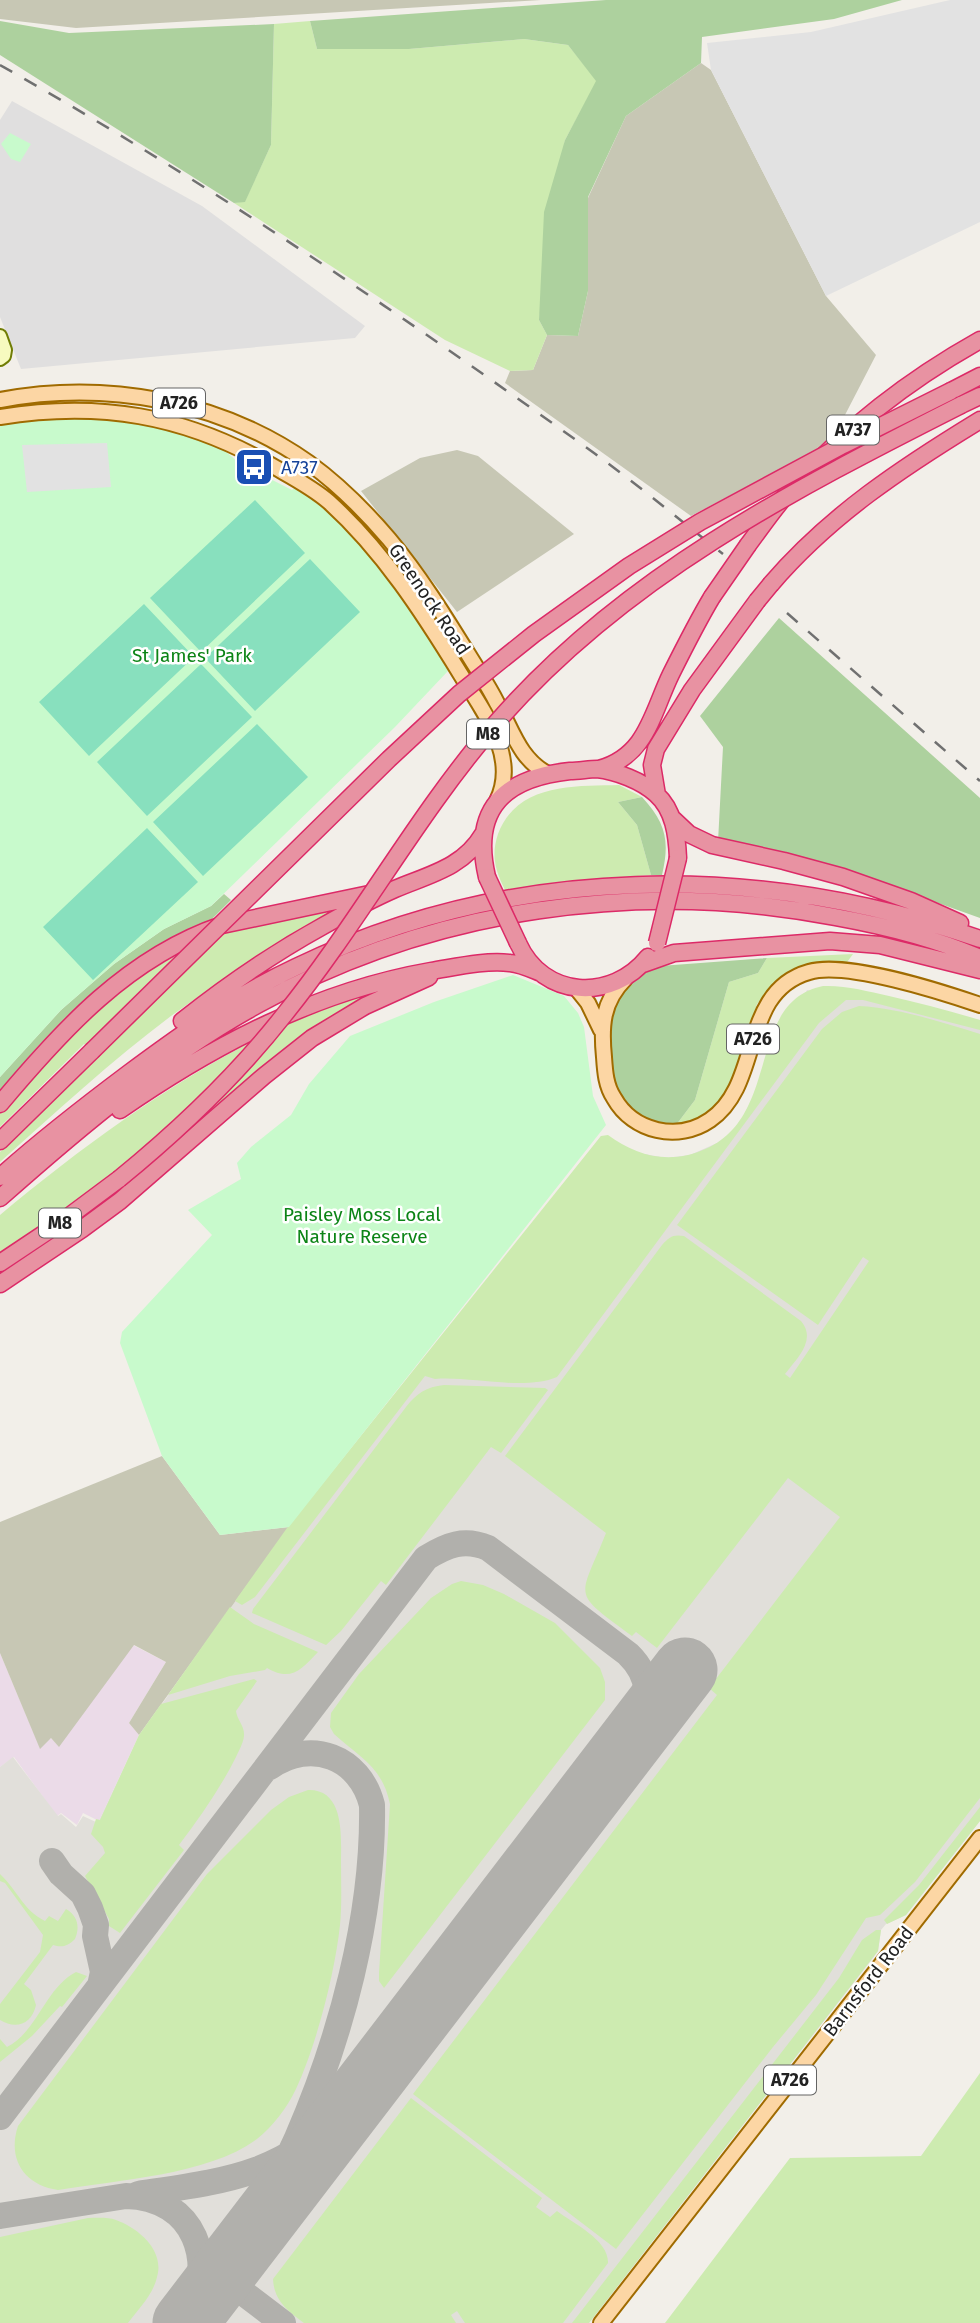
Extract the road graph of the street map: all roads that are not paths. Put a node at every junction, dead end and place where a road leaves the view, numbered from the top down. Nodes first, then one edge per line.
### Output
1 (0, 336) edge
2 (980, 340) edge
3 (2, 357) edge
4 (980, 376) edge
5 (980, 396) edge
6 (0, 400) edge
7 (0, 417) edge
8 (980, 420) edge
9 (596, 769) junction
10 (548, 774) junction
11 (657, 795) junction
12 (494, 805) junction
13 (673, 819) junction
14 (483, 834) junction
15 (395, 889) junction
16 (980, 931) edge
17 (980, 939) edge
18 (980, 958) edge
19 (643, 964) junction
20 (440, 969) junction
21 (980, 970) edge
22 (541, 973) junction
23 (625, 979) junction
24 (576, 988) junction
25 (980, 1005) edge
26 (601, 1031) junction
27 (0, 1104) edge
28 (48, 1134) junction
29 (0, 1141) edge
30 (0, 1177) edge
31 (0, 1200) edge
32 (0, 1263) edge
33 (0, 1284) edge
34 (980, 1838) edge
35 (601, 2323) edge

1 - 3 street
2 - 9 highway, A737, bridge
4 - 29 highway, M8, bridge
5 - 32 highway, M8, bridge
6 - 10 main road, Greenock Road / A726
7 - 12 main road, Greenock Road / A726
8 - 11 highway, bridge
9 - 10 highway, A726
9 - 11 highway, A726
10 - 12 highway, A726
11 - 13 highway, A726
12 - 14 highway, A726
13 - 16 highway
13 - 19 highway, A726, bridge
14 - 15 highway
14 - 22 highway, A726, bridge
15 - 27 highway
15 - 28 highway
17 - 28 highway
18 - 31 highway, M8
19 - 21 highway
19 - 23 highway, A726
20 - 22 highway
20 - 31 highway, M8
20 - 33 highway
22 - 24 highway
23 - 24 highway, A726
23 - 26 main road, A726
24 - 26 main road, A726
25 - 26 main road, A726
28 - 30 highway
34 - 35 main road, Barnsford Road / A726

